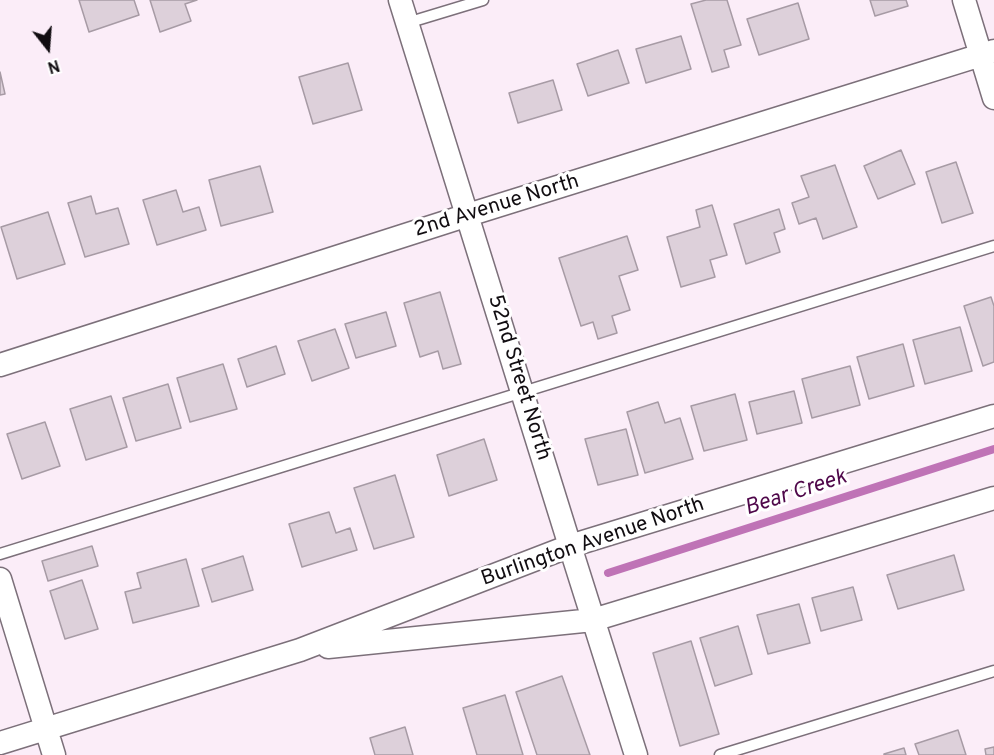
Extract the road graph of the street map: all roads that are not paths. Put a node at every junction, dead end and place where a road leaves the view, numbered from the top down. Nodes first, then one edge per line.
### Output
1 (400, 0) edge
2 (483, 0) edge
3 (964, 0) edge
4 (407, 23) junction
5 (988, 53) edge
6 (994, 99) edge
7 (468, 215) junction
8 (994, 246) edge
9 (0, 365) edge
10 (522, 393) junction
11 (994, 416) edge
12 (994, 498) edge
13 (570, 546) junction
14 (0, 554) edge
15 (0, 579) edge
16 (593, 620) junction
17 (300, 650) junction
18 (994, 671) edge
19 (46, 729) junction
20 (0, 743) edge
21 (54, 755) edge
22 (636, 755) edge
23 (720, 755) edge

1 - 4 street, 52nd Street North
2 - 4 lane
3 - 5 street
4 - 7 street, 52nd Street North
5 - 6 street
5 - 7 street, 2nd Avenue North
7 - 9 street, 2nd Avenue North
7 - 10 street, 52nd Street North
8 - 10 lane
10 - 13 street, 52nd Street North
10 - 14 lane
11 - 13 street, Burlington Avenue North
12 - 16 street, Burlington Avenue North
13 - 16 street, 52nd Street North
13 - 17 street, Burlington Avenue North
15 - 19 street
16 - 17 street, Burlington Avenue North
16 - 22 street, 52nd Street North
17 - 19 street, Burlington Avenue North
18 - 23 lane
19 - 20 street, Burlington Avenue North
19 - 21 street

